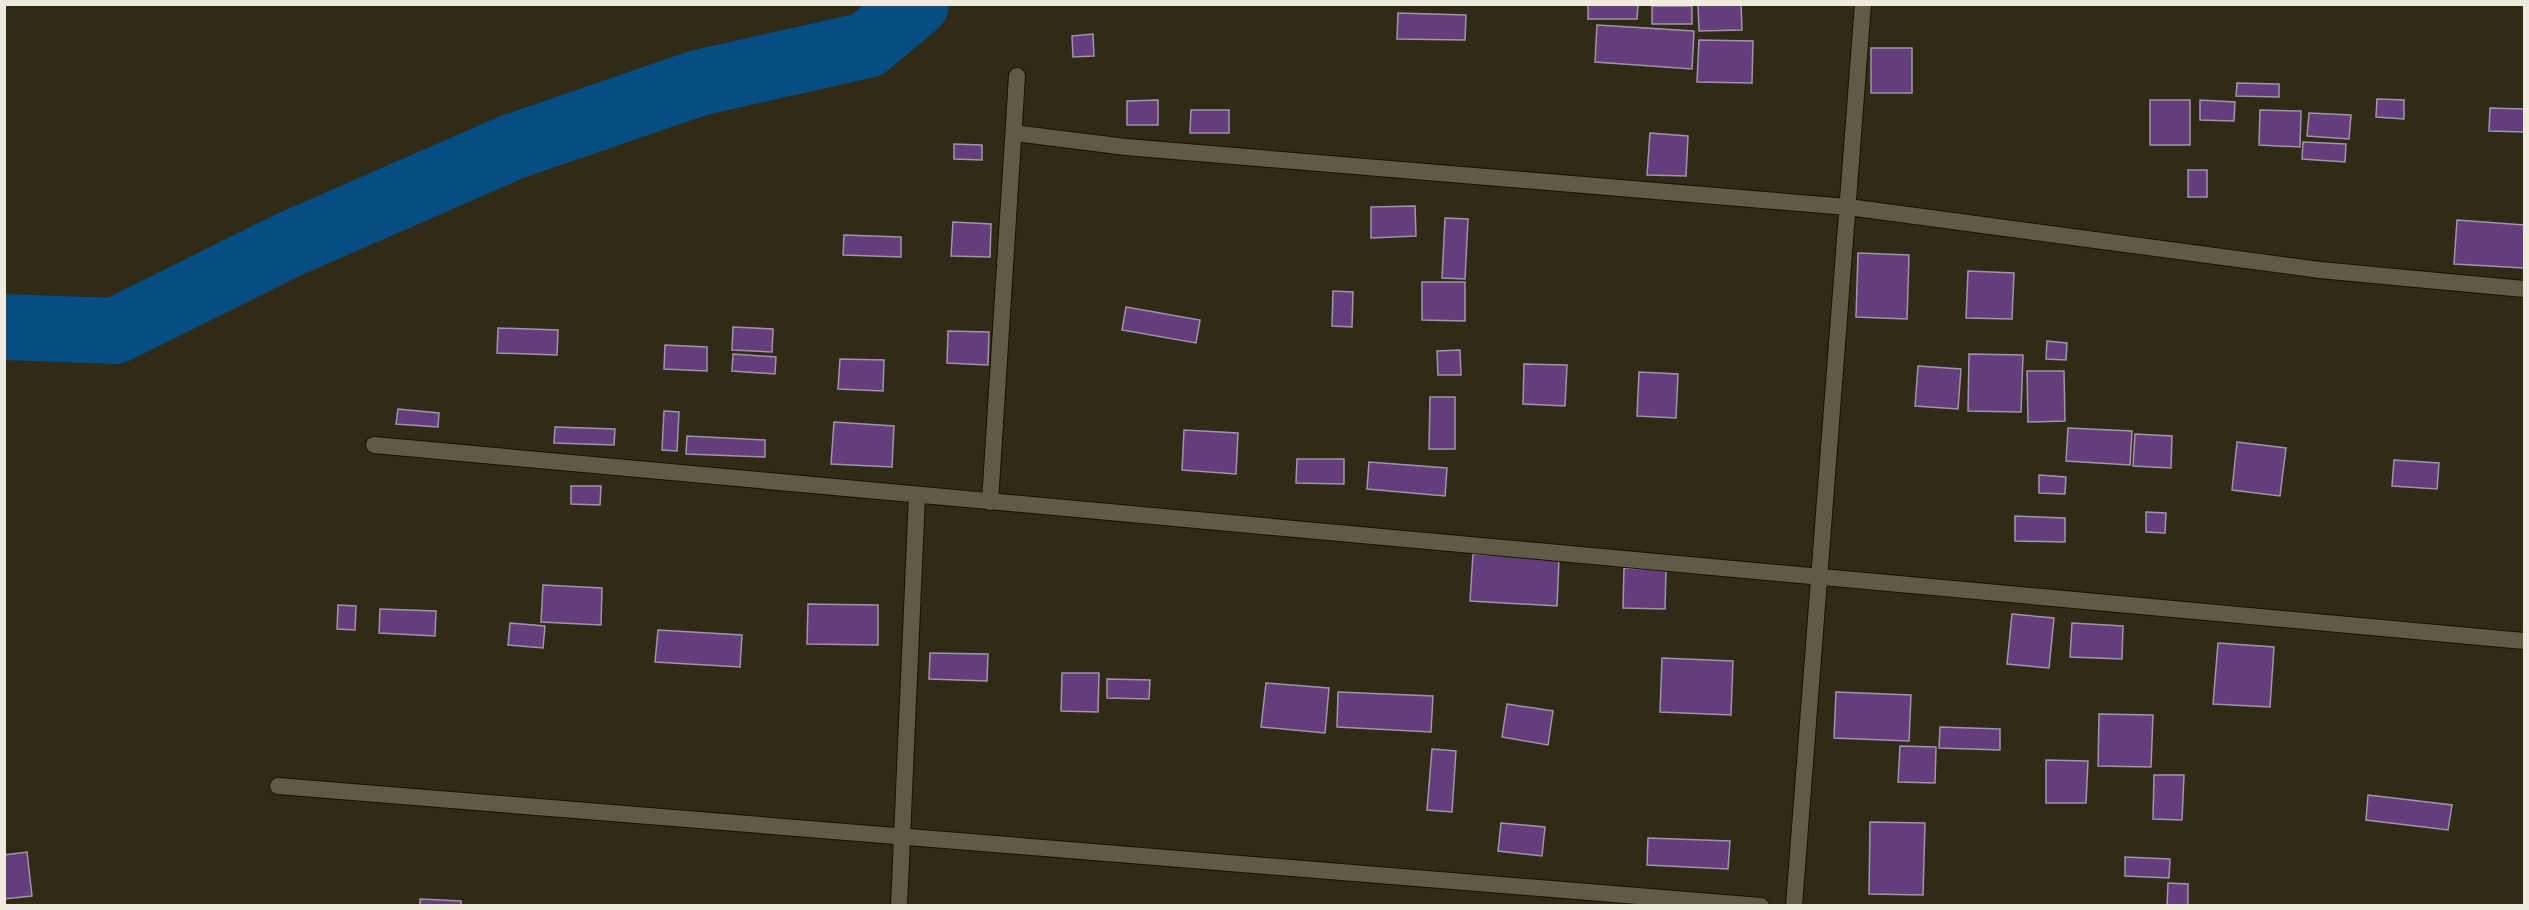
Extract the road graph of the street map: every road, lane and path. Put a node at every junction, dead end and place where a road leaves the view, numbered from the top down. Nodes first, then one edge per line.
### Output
1 (1863, 4) edge
2 (1017, 76) dead end
3 (1014, 133) junction
4 (1848, 207) junction
5 (2524, 289) edge
6 (374, 445) dead end
7 (917, 495) junction
8 (990, 502) junction
9 (1819, 577) junction
10 (2524, 641) edge
11 (278, 786) dead end
12 (902, 837) junction
13 (899, 906) edge
14 (1761, 906) edge
15 (1794, 906) edge

1 - 4 street
2 - 3 street
3 - 4 street
3 - 8 street
4 - 5 street
4 - 9 street
6 - 7 street
7 - 8 street
7 - 12 street
8 - 9 street
9 - 10 street
9 - 15 street
11 - 12 street
12 - 13 street
12 - 14 street

